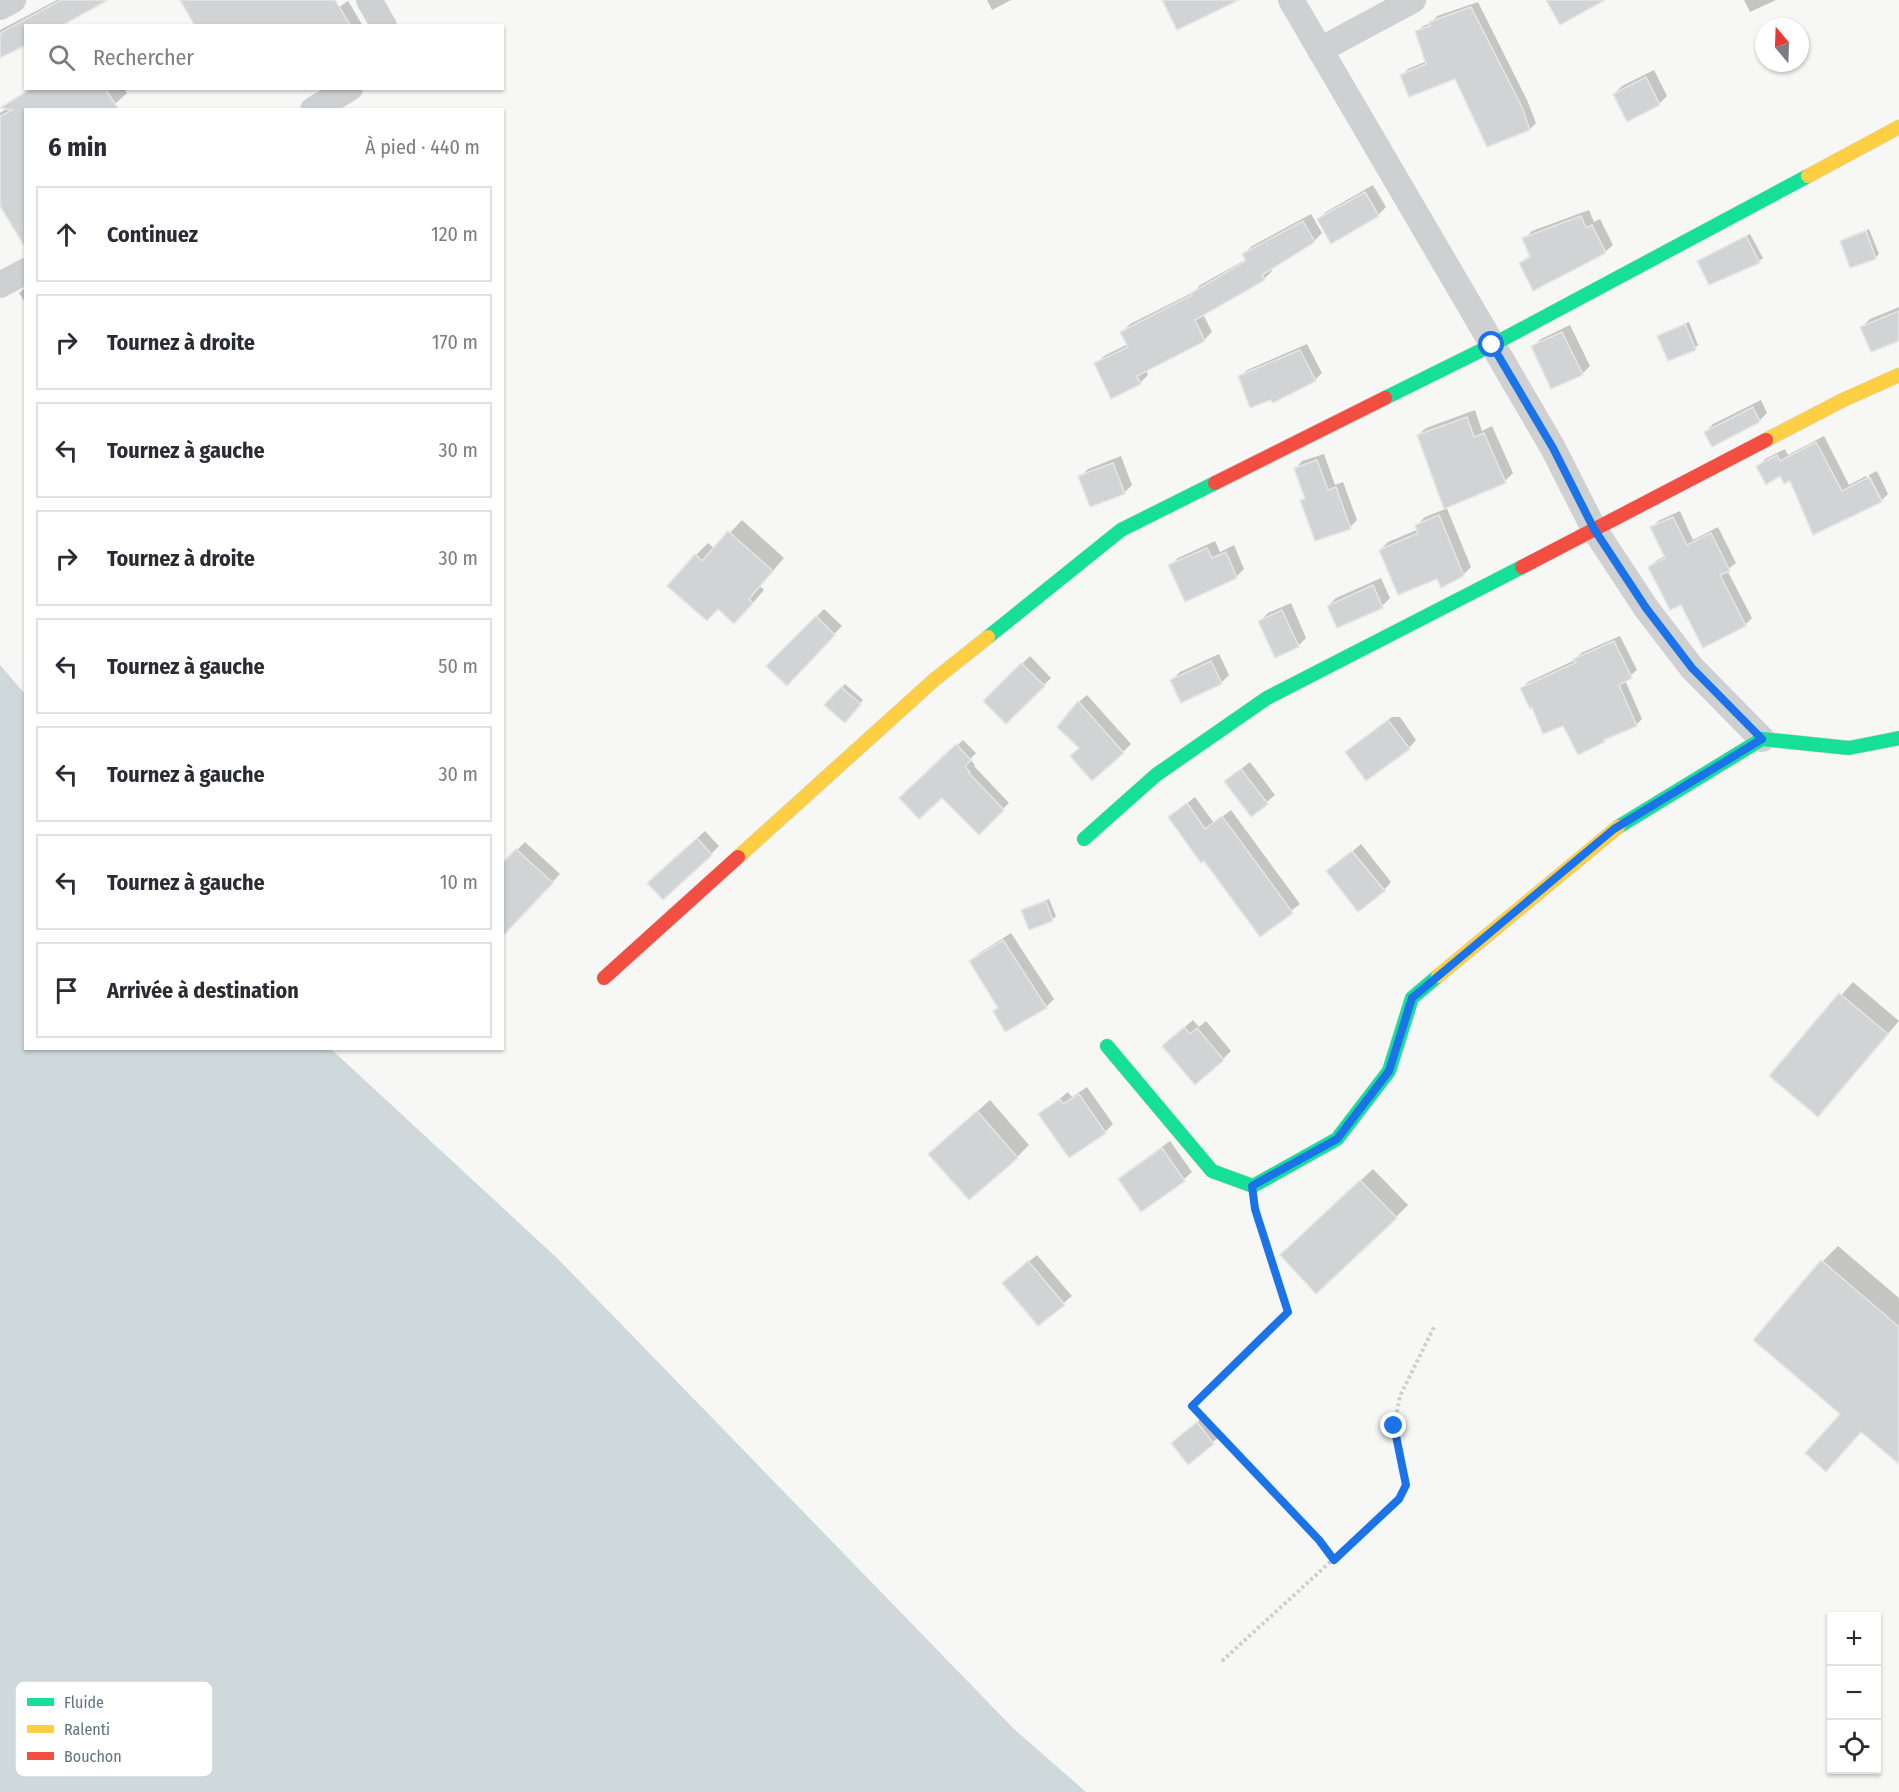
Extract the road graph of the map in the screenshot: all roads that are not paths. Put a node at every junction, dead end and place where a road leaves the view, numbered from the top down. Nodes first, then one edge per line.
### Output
1 (13, 0) edge
2 (369, 0) edge
3 (1291, 0) edge
4 (1413, 0) edge
5 (0, 7) edge
6 (383, 24) edge
7 (1320, 50) junction
8 (347, 90) edge
9 (316, 108) edge
10 (1899, 127) edge
11 (24, 272) edge
12 (0, 285) edge
13 (1492, 345) junction
14 (1899, 375) edge
15 (1594, 529) junction
16 (1899, 738) edge
17 (1762, 739) junction
18 (1084, 839) dead end
19 (604, 978) dead end
20 (1107, 1046) dead end

1 - 5 street
2 - 6 street
3 - 7 street
4 - 7 street
7 - 13 street
8 - 9 street
10 - 13 street
11 - 12 street
13 - 15 street
13 - 19 street
14 - 15 street
15 - 17 street
15 - 18 street
16 - 17 street
17 - 20 street

